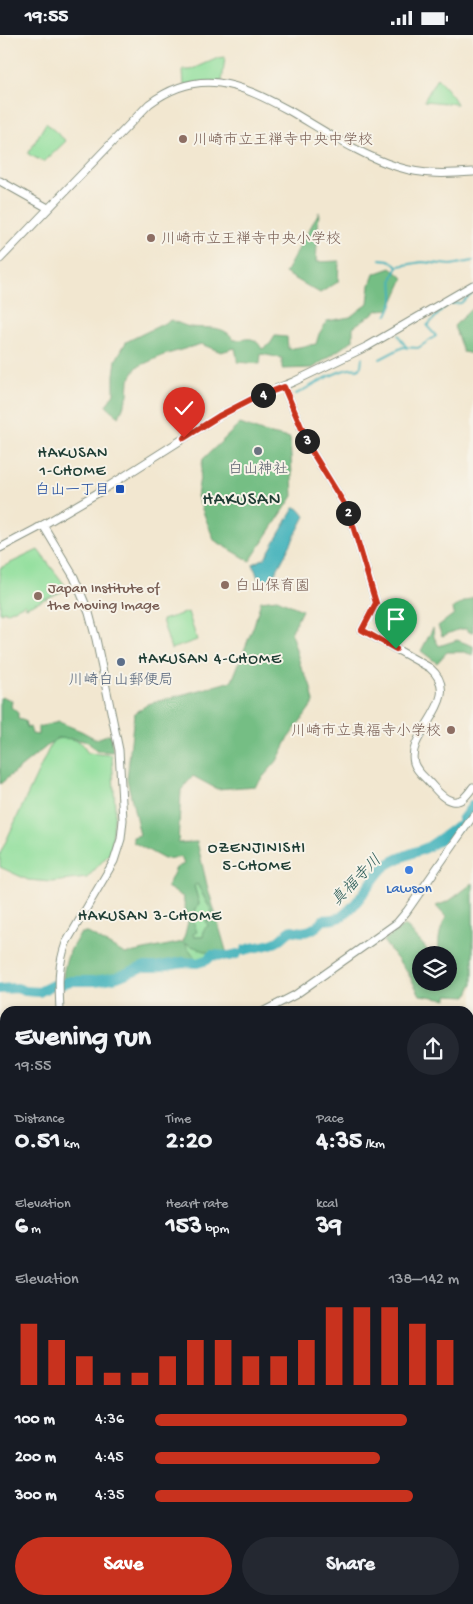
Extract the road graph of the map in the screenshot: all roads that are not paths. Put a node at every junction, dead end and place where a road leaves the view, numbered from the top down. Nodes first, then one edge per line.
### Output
1 (473, 172) edge
2 (0, 181) edge
3 (48, 208) junction
4 (0, 259) edge
5 (473, 285) edge
6 (284, 387) junction
7 (43, 525) junction
8 (0, 548) edge
9 (473, 787) edge
10 (473, 816) edge
11 (60, 1006) edge
12 (274, 1006) edge

1 - 3 street
2 - 3 street
3 - 4 street
5 - 6 street
6 - 7 street
6 - 9 street
7 - 8 street
7 - 11 street
10 - 12 street

